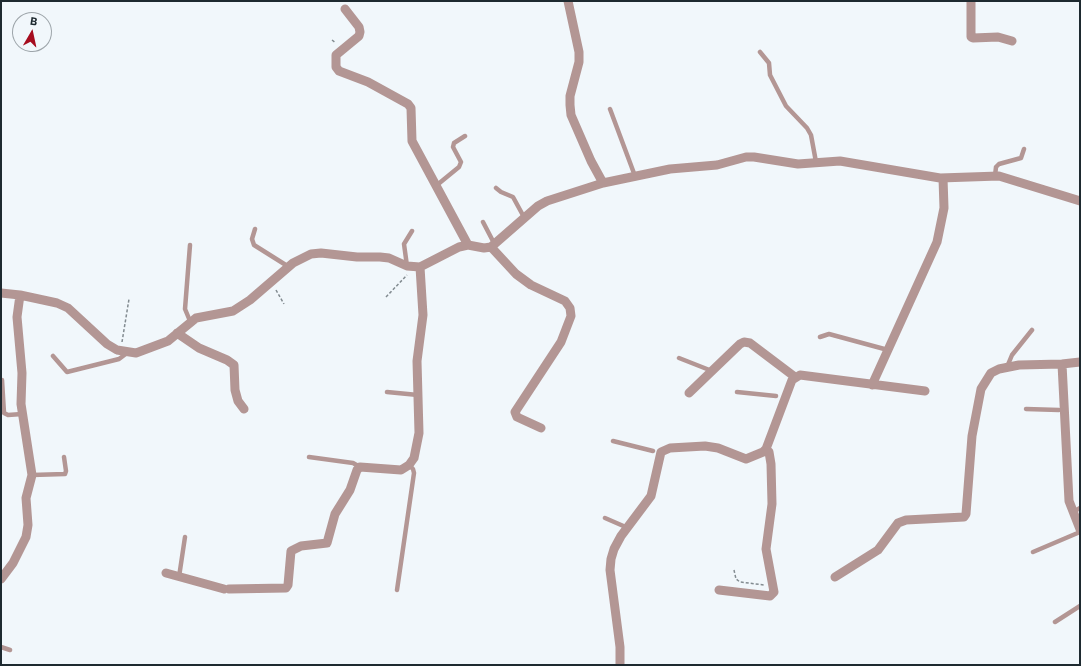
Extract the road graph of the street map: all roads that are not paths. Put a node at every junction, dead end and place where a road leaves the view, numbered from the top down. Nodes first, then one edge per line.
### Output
1 (568, 1) edge
2 (971, 1) edge
3 (345, 9) dead end
4 (1012, 41) dead end
5 (760, 52) dead end
6 (610, 109) dead end
7 (465, 136) dead end
8 (1024, 149) dead end
9 (816, 162) junction
10 (635, 176) junction
11 (995, 176) junction
12 (943, 178) junction
13 (603, 183) junction
14 (437, 185) junction
15 (496, 188) dead end
16 (1080, 201) edge
17 (524, 218) junction
18 (483, 222) dead end
19 (255, 229) dead end
20 (412, 231) dead end
21 (190, 245) dead end
22 (468, 246) junction
23 (493, 246) junction
24 (289, 266) junction
25 (414, 267) junction
26 (1, 293) edge
27 (20, 295) junction
28 (190, 321) junction
29 (1032, 330) dead end
30 (177, 333) junction
31 (820, 336) dead end
32 (888, 350) junction
33 (124, 352) junction
34 (53, 356) dead end
35 (679, 358) dead end
36 (1080, 362) edge
37 (1062, 364) junction
38 (1007, 367) junction
39 (712, 370) junction
40 (795, 377) junction
41 (2, 380) edge
42 (872, 385) junction
43 (925, 391) dead end
44 (387, 392) dead end
45 (737, 392) dead end
46 (689, 393) dead end
47 (418, 395) junction
48 (781, 397) junction
49 (1026, 409) dead end
50 (244, 410) dead end
51 (1062, 410) junction
52 (23, 414) junction
53 (541, 428) dead end
54 (613, 441) dead end
55 (766, 449) junction
56 (657, 451) junction
57 (64, 457) dead end
58 (309, 457) dead end
59 (409, 465) junction
60 (360, 467) junction
61 (32, 475) junction
62 (1076, 510) edge
63 (605, 518) dead end
64 (628, 528) junction
65 (1080, 528) edge
66 (1080, 532) edge
67 (185, 537) dead end
68 (1034, 552) dead end
69 (166, 573) dead end
70 (179, 577) junction
71 (835, 577) dead end
72 (1, 579) edge
73 (397, 590) dead end
74 (719, 590) dead end
75 (1080, 606) edge
76 (1055, 622) dead end
77 (1, 647) edge
78 (10, 650) dead end
79 (620, 665) edge

1 - 13 street
2 - 4 street
3 - 14 street
5 - 9 lane
6 - 10 lane
7 - 14 lane
8 - 11 lane
9 - 10 street
9 - 12 street
10 - 13 street
11 - 12 street
11 - 16 street
12 - 32 street
13 - 17 street
14 - 22 street
15 - 17 lane
17 - 23 street
18 - 23 lane
19 - 24 lane
20 - 25 lane
21 - 28 lane
22 - 23 street
22 - 25 street
23 - 53 street
24 - 25 street
24 - 28 street
25 - 47 street
26 - 27 street
27 - 33 street
27 - 52 street
28 - 30 street
29 - 38 lane
30 - 33 street
30 - 50 street
31 - 32 lane
32 - 42 street
33 - 34 lane
35 - 39 lane
36 - 37 street
37 - 38 street
37 - 51 street
38 - 71 street
39 - 40 street
39 - 46 street
40 - 42 street
40 - 48 street
41 - 52 lane
42 - 43 street
44 - 47 lane
45 - 48 lane
47 - 59 street
48 - 55 street
49 - 51 lane
51 - 62 street
52 - 61 street
54 - 56 lane
55 - 56 street
55 - 74 street
56 - 64 street
57 - 61 lane
58 - 60 lane
59 - 60 street
59 - 73 lane
60 - 70 street
61 - 72 street
62 - 65 street
63 - 64 lane
64 - 79 street
66 - 68 lane
67 - 70 lane
69 - 70 street
75 - 76 lane
77 - 78 lane

